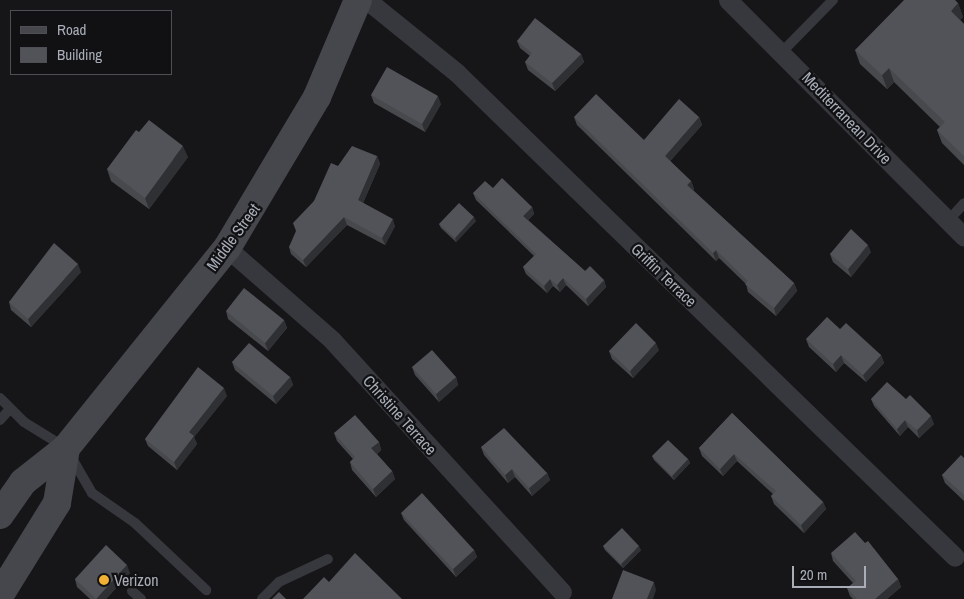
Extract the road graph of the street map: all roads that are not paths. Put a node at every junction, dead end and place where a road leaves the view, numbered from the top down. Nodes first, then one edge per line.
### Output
1 (358, 0) edge
2 (368, 0) edge
3 (728, 0) edge
4 (833, 0) edge
5 (782, 52) junction
6 (964, 203) edge
7 (948, 221) junction
8 (964, 237) edge
9 (227, 248) junction
10 (0, 398) edge
11 (10, 409) junction
12 (0, 420) edge
13 (66, 448) junction
14 (0, 516) edge
15 (955, 557) dead end
16 (328, 559) dead end
17 (206, 590) dead end
18 (132, 591) dead end
19 (562, 592) dead end
20 (0, 595) edge
21 (141, 599) edge
22 (262, 599) edge

1 - 9 main road, Middle Street
2 - 15 street, Griffin Terrace
3 - 5 street, Mediterranean Drive
4 - 5 lane
5 - 7 street, Mediterranean Drive
6 - 7 lane
7 - 8 street, Mediterranean Drive
9 - 13 main road, Middle Street
9 - 19 street, Christine Terrace
10 - 11 lane
11 - 12 lane
11 - 13 lane
13 - 14 main road, Middle Street
13 - 17 lane
13 - 20 main road, Middle Street
16 - 22 lane
18 - 21 lane

